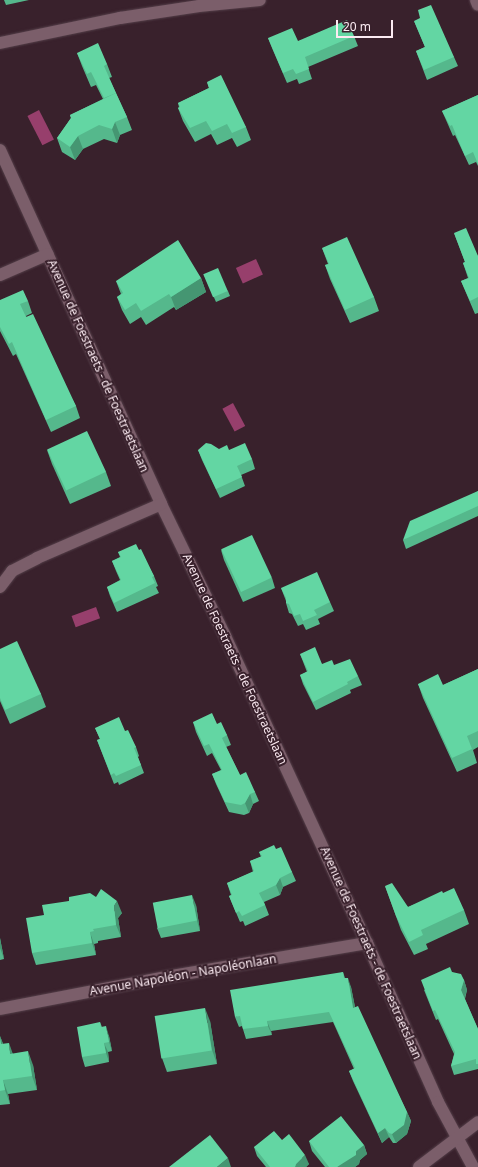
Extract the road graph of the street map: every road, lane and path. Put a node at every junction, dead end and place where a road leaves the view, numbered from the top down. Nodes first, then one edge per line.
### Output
1 (260, 0) edge
2 (476, 0) edge
3 (478, 5) edge
4 (0, 43) edge
5 (0, 150) edge
6 (48, 254) junction
7 (0, 275) edge
8 (161, 504) junction
9 (0, 587) edge
10 (367, 943) junction
11 (0, 1009) edge
12 (478, 1122) edge
13 (456, 1137) junction
14 (419, 1167) edge
15 (473, 1167) edge

1 - 4 street
2 - 3 street
5 - 6 street, Avenue de Foestraets - de Foestraetslaan
6 - 7 street
6 - 8 street, Avenue de Foestraets - de Foestraetslaan
8 - 9 street
8 - 10 street, Avenue de Foestraets - de Foestraetslaan
10 - 11 street, Avenue Napoléon - Napoléonlaan
10 - 13 street, Avenue de Foestraets - de Foestraetslaan
12 - 13 street
13 - 14 street
13 - 15 street, Avenue de Foestraets - de Foestraetslaan

